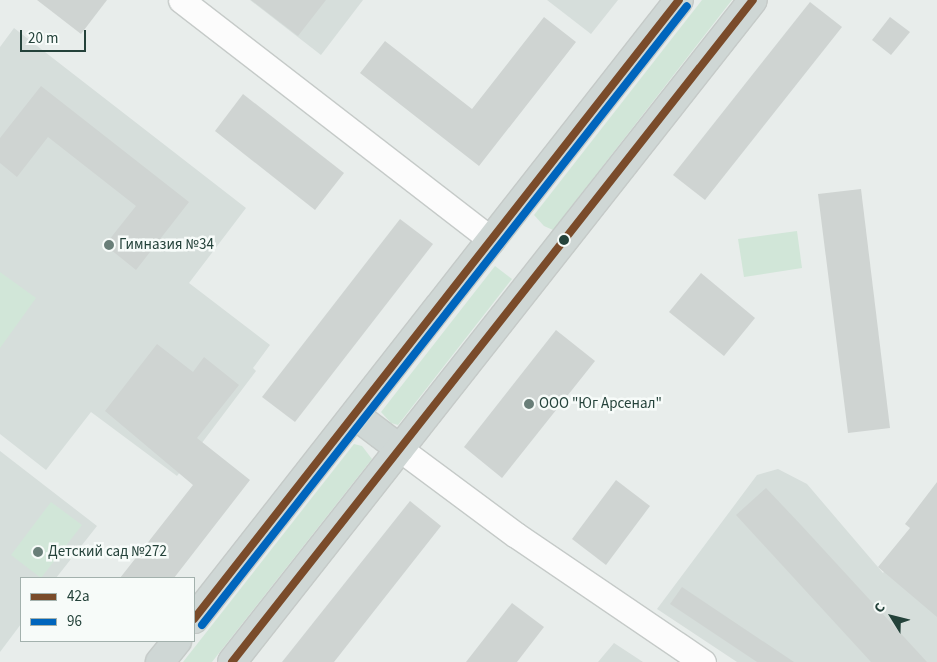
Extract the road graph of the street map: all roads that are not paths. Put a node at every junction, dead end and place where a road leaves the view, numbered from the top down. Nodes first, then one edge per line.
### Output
1 (181, 0) edge
2 (679, 0) edge
3 (753, 0) edge
4 (492, 240) junction
5 (355, 415) junction
6 (400, 449) junction
7 (195, 618) edge
8 (176, 642) edge
9 (160, 662) edge
10 (232, 662) edge
11 (703, 662) edge

1 - 4 street
2 - 4 main road
3 - 6 main road
4 - 5 main road
5 - 6 main road
5 - 7 main road
6 - 10 main road
6 - 11 street
8 - 9 main road

